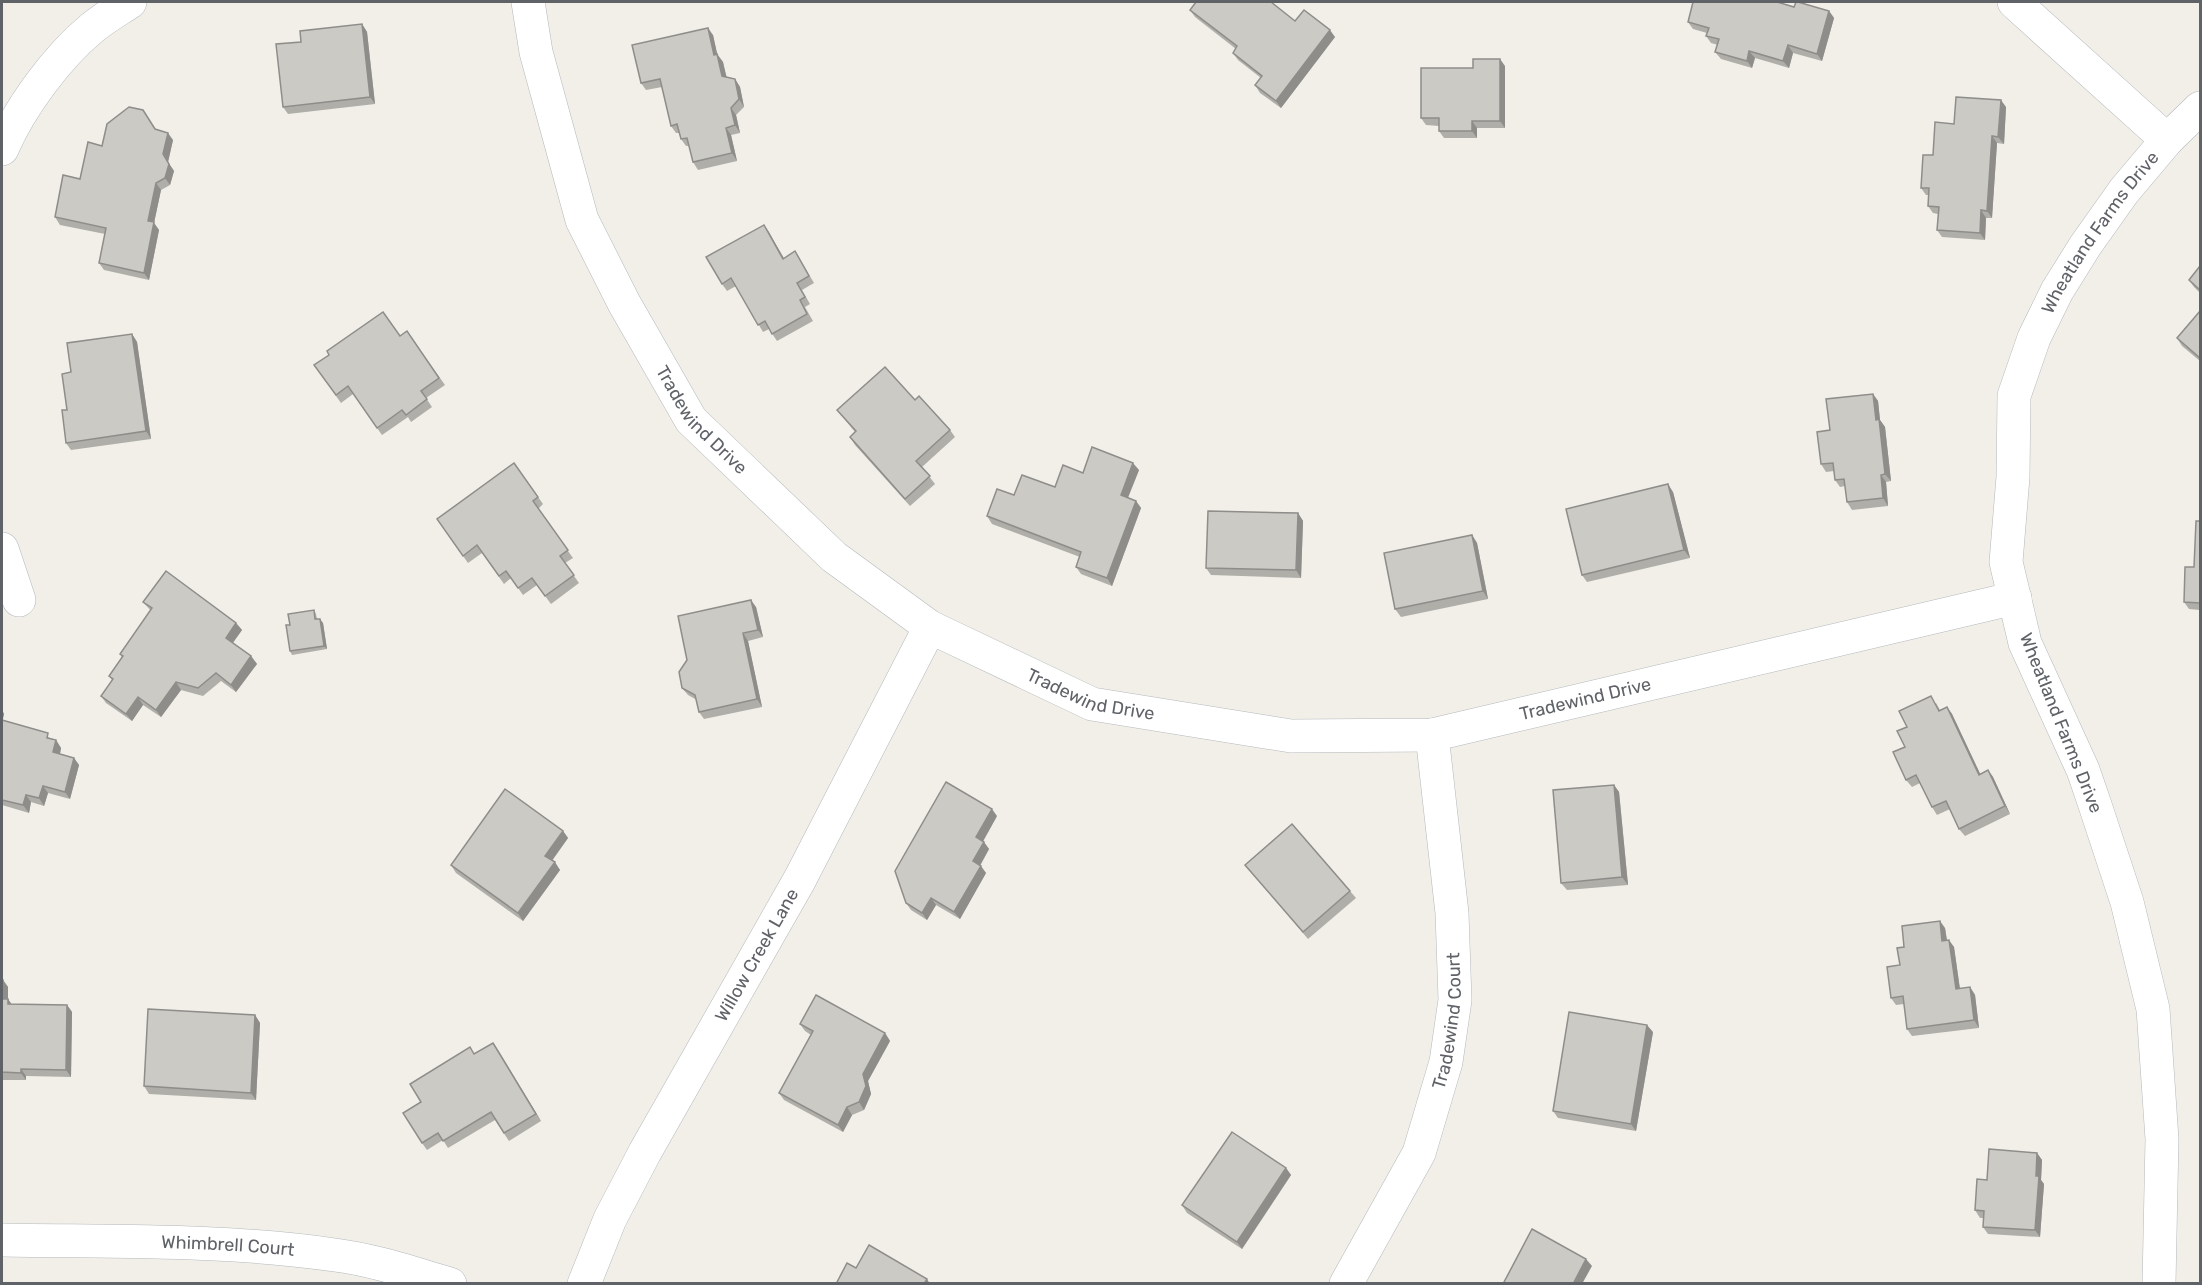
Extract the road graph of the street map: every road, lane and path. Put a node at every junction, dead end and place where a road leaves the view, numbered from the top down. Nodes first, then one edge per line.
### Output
1 (130, 2) edge
2 (528, 2) edge
3 (2014, 2) edge
4 (2200, 108) edge
5 (2167, 140) junction
6 (2, 149) edge
7 (2, 549) edge
8 (2015, 597) junction
9 (19, 600) dead end
10 (930, 627) junction
11 (1432, 735) junction
12 (2, 1240) edge
13 (450, 1284) edge
14 (584, 1284) edge
15 (1346, 1284) edge
16 (2159, 1284) edge

1 - 6 street
2 - 10 street, Tradewind Drive
3 - 5 street
4 - 5 street, Wheatland Farms Drive
5 - 8 street, Wheatland Farms Drive
7 - 9 street
8 - 11 street, Tradewind Drive
8 - 16 street, Wheatland Farms Drive
10 - 11 street, Tradewind Drive
10 - 14 street, Willow Creek Lane
11 - 15 street, Tradewind Court
12 - 13 street, Whimbrell Court

